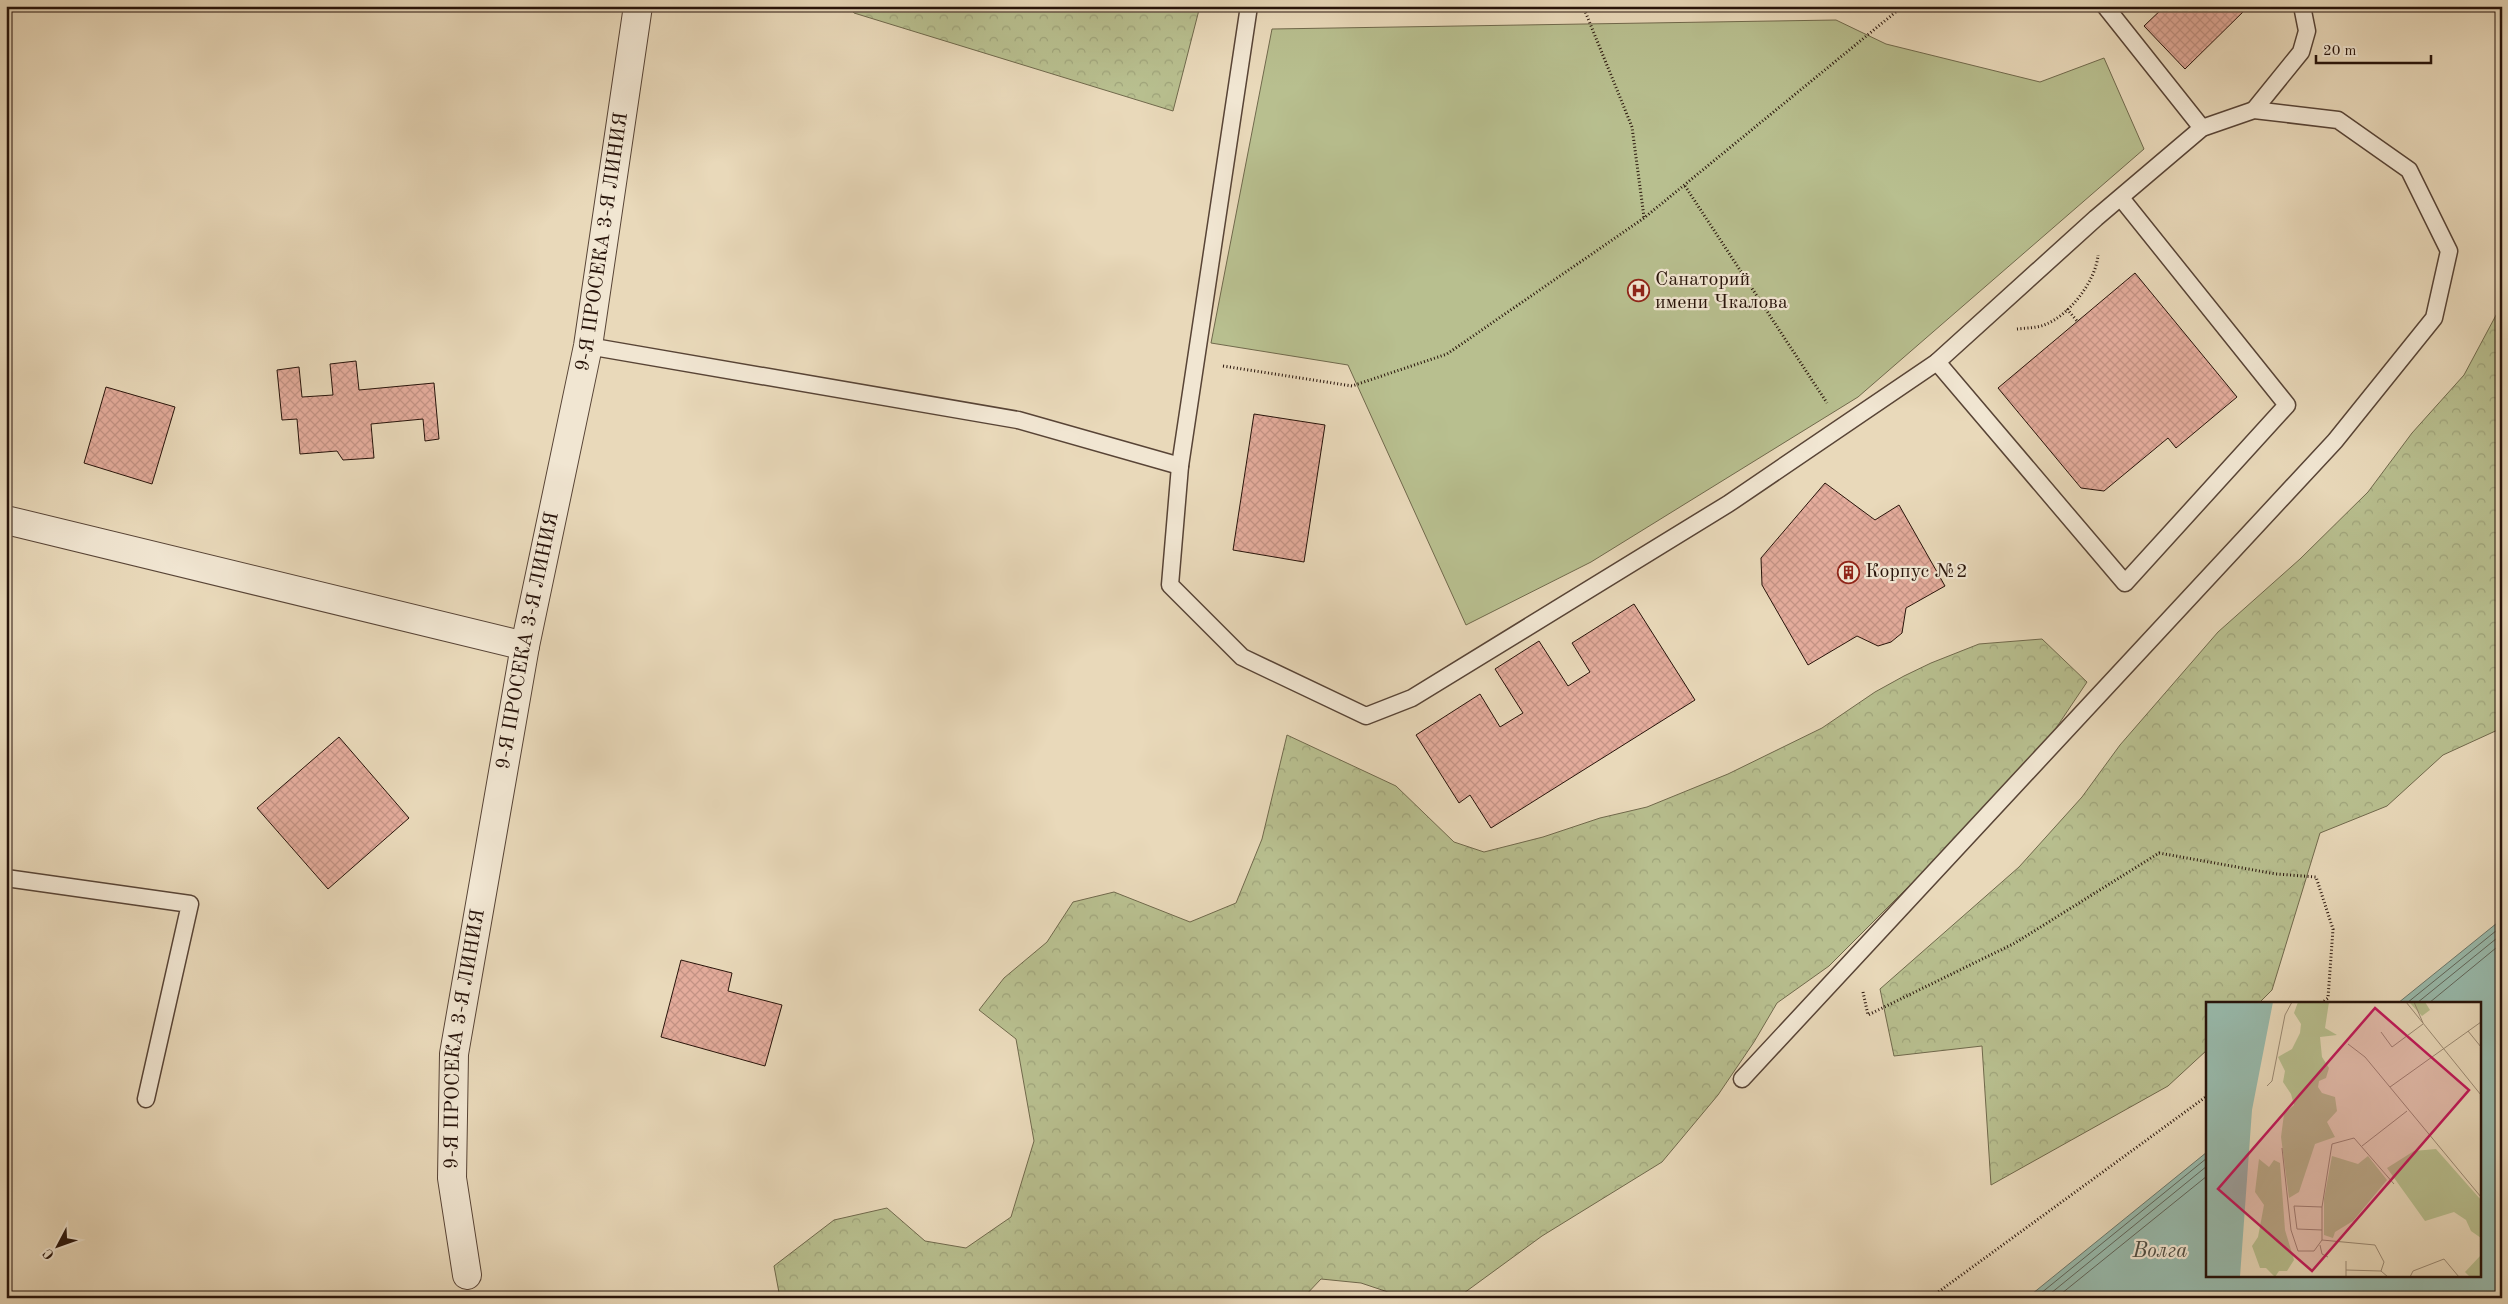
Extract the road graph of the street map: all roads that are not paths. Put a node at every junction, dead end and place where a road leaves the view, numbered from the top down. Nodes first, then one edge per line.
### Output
1 (638, 6) edge
2 (1248, 6) edge
3 (2105, 6) edge
4 (2302, 6) edge
5 (2254, 110) junction
6 (2202, 128) junction
7 (2121, 198) junction
8 (588, 346) junction
9 (1936, 362) junction
10 (1180, 466) junction
11 (6, 520) edge
12 (525, 646) junction
13 (6, 878) edge
14 (1742, 1079) dead end
15 (146, 1099) dead end
16 (467, 1275) dead end

1 - 8 street, 9-Я ПРОСЕКА 3-Я ЛИНИЯ
2 - 10 lane
3 - 6 lane
4 - 5 lane
5 - 6 lane
5 - 14 lane
6 - 7 lane
7 - 9 lane
7 - 9 lane
8 - 10 lane
8 - 12 street, 9-Я ПРОСЕКА 3-Я ЛИНИЯ
9 - 10 lane
11 - 12 street
12 - 16 street, 9-Я ПРОСЕКА 3-Я ЛИНИЯ
13 - 15 lane

